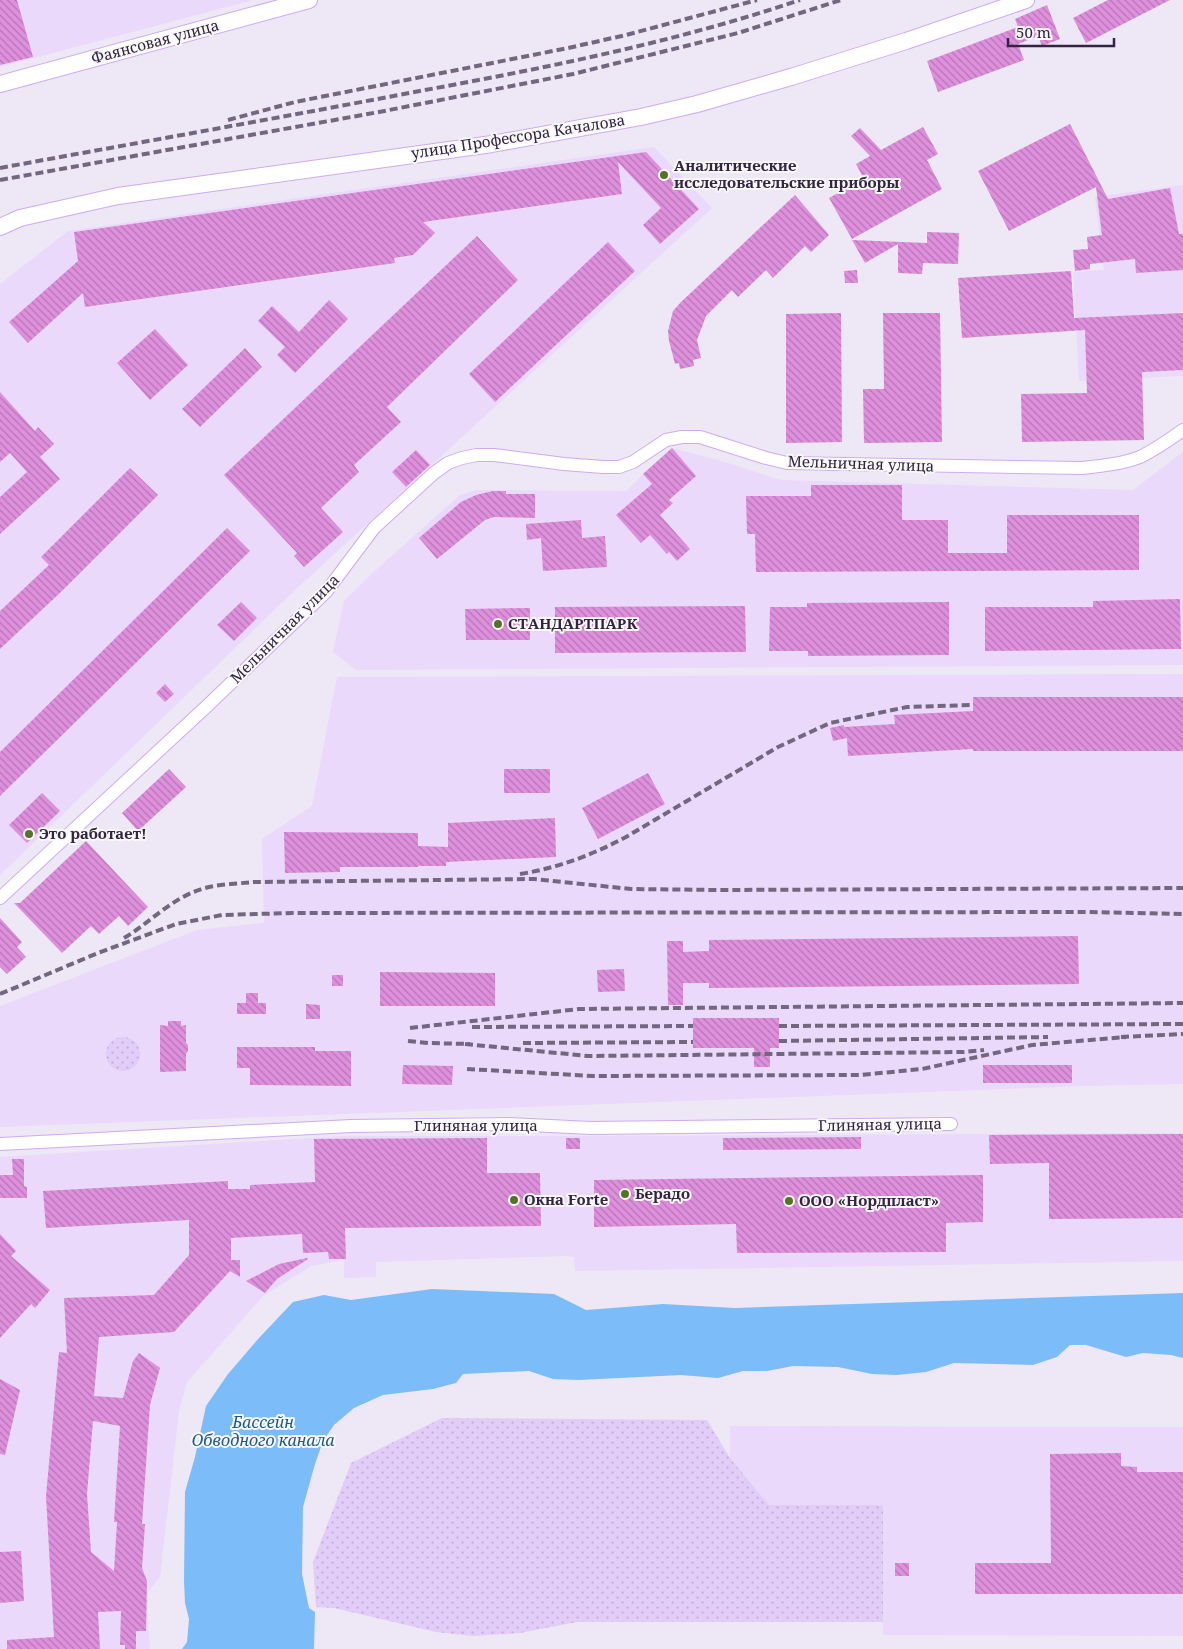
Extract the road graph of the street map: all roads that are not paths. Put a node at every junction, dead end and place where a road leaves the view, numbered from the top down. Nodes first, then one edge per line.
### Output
1 (309, 0) edge
2 (1026, 0) edge
3 (0, 84) edge
4 (0, 227) edge
5 (1183, 430) edge
6 (0, 898) edge
7 (952, 1124) dead end
8 (0, 1144) edge

1 - 3 street, Фаянсовая улица
2 - 4 street, улица Профессора Качалова
5 - 6 street, Мельничная улица
7 - 8 street, Глиняная улица

